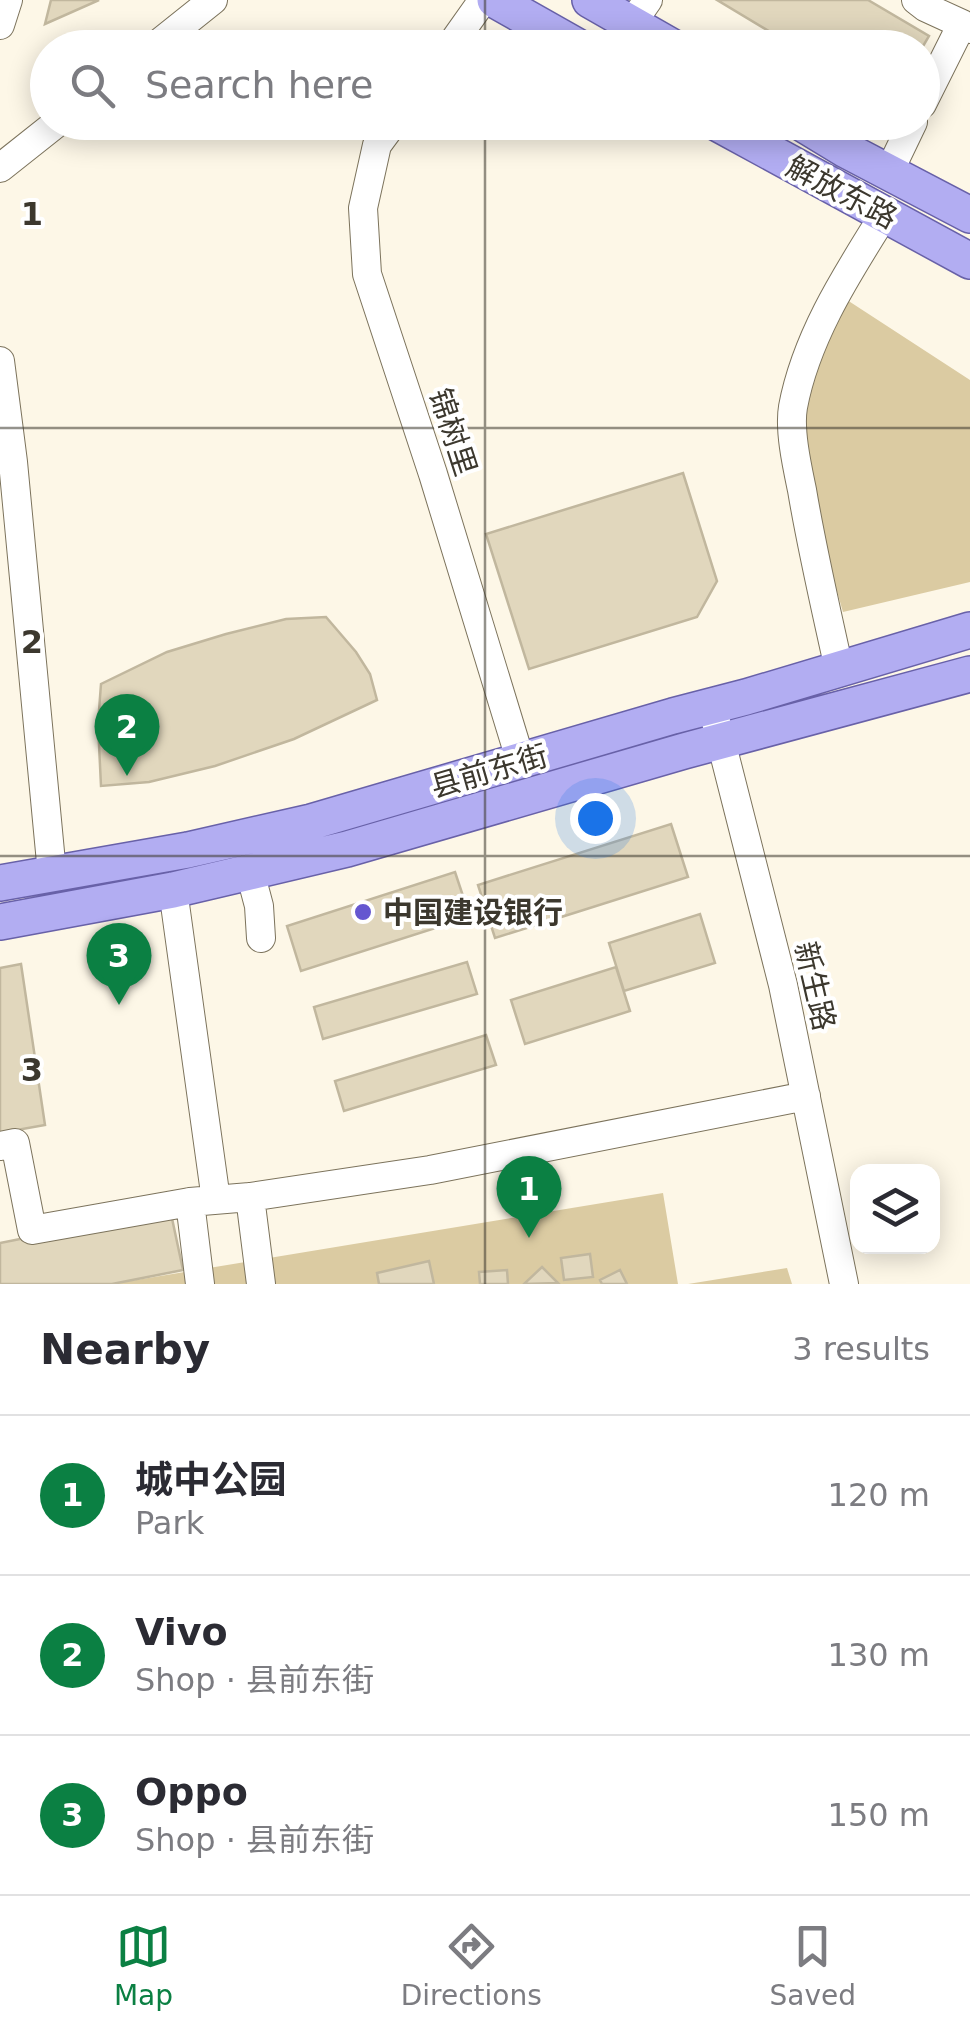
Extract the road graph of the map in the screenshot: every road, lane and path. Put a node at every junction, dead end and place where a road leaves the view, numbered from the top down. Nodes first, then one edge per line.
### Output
1 (8, 0) edge
2 (214, 0) edge
3 (483, 0) edge
4 (494, 0) edge
5 (590, 0) edge
6 (923, 2) edge
7 (640, 11) edge
8 (0, 24) edge
9 (966, 27) edge
10 (176, 30) edge
11 (462, 30) edge
12 (548, 30) edge
13 (657, 30) edge
14 (940, 72) edge
15 (35, 140) edge
16 (381, 140) edge
17 (748, 140) edge
18 (830, 140) edge
19 (905, 140) edge
20 (0, 168) edge
21 (889, 172) junction
22 (884, 215) junction
23 (970, 215) edge
24 (970, 262) edge
25 (0, 362) edge
26 (970, 630) edge
27 (840, 669) junction
28 (970, 674) edge
29 (712, 706) junction
30 (721, 741) junction
31 (520, 762) junction
32 (250, 872) junction
33 (52, 874) junction
34 (0, 882) edge
35 (173, 890) junction
36 (0, 922) edge
37 (261, 938) dead end
38 (806, 1096) junction
39 (0, 1146) edge
40 (250, 1197) junction
41 (203, 1200) junction
42 (200, 1284) edge
43 (260, 1284) edge
44 (844, 1284) edge

1 - 8 street
2 - 10 street
3 - 11 street
4 - 12 main road
5 - 7 main road
6 - 9 street
7 - 13 main road
9 - 14 street
15 - 20 street
16 - 31 street, 锦树里
17 - 22 main road, 解放东路
18 - 21 main road, 解放东路
19 - 21 street
21 - 23 main road, 解放东路
22 - 24 main road, 解放东路
22 - 27 street
25 - 33 street
26 - 27 main road, 县前东街
27 - 29 main road, 县前东街
28 - 30 main road, 县前东街
29 - 30 street, 新生路
29 - 31 main road, 县前东街
30 - 32 main road, 县前东街
30 - 38 street, 新生路
31 - 33 main road, 县前东街
32 - 35 main road, 县前东街
32 - 37 street
33 - 34 main road, 县前东街
35 - 36 main road, 县前东街
35 - 41 street
38 - 40 street
38 - 44 street, 新生路
39 - 41 street
40 - 41 street
40 - 43 street
41 - 42 street

